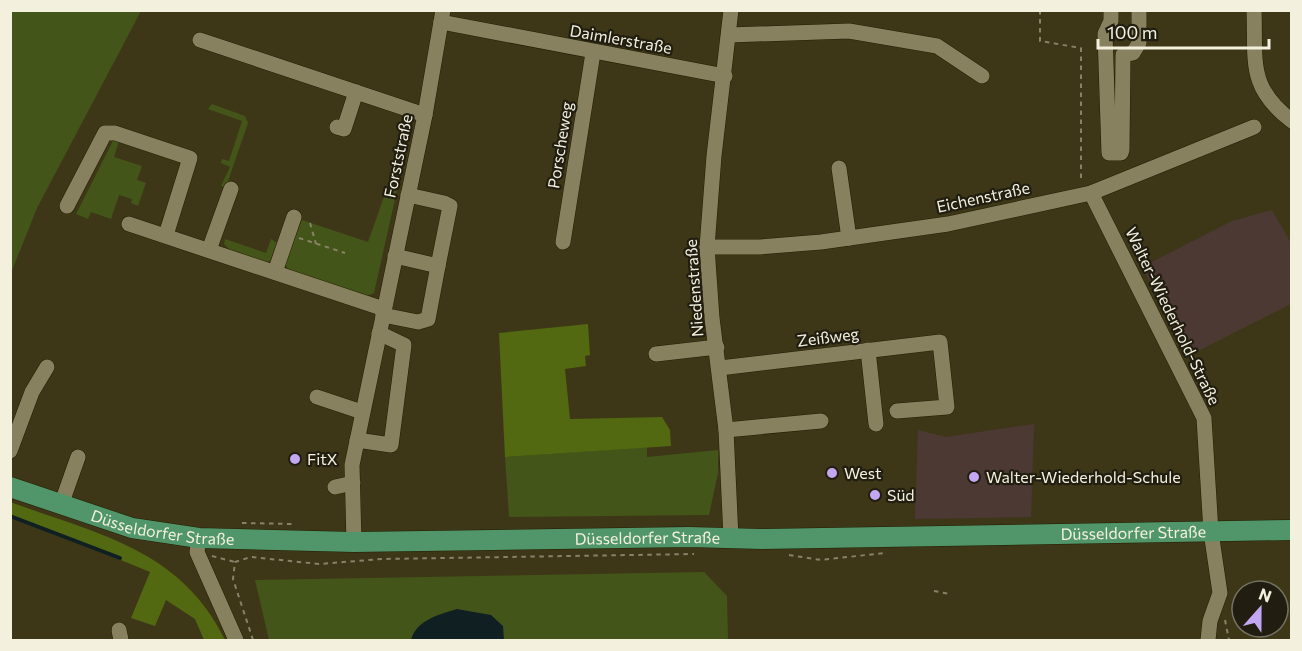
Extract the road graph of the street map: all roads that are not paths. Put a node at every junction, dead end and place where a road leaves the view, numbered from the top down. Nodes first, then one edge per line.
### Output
1 (731, 10) edge
2 (1111, 10) edge
3 (1139, 10) edge
4 (1254, 10) edge
5 (442, 16) edge
6 (729, 35) junction
7 (200, 40) dead end
8 (593, 53) junction
9 (725, 76) junction
10 (982, 76) dead end
11 (356, 92) junction
12 (425, 115) junction
13 (1292, 121) edge
14 (337, 127) dead end
15 (1254, 127) dead end
16 (839, 168) dead end
17 (231, 189) dead end
18 (1086, 190) junction
19 (408, 195) junction
20 (67, 206) dead end
21 (294, 217) dead end
22 (129, 224) dead end
23 (166, 236) junction
24 (849, 238) junction
25 (563, 242) dead end
26 (707, 247) junction
27 (209, 250) junction
28 (395, 256) junction
29 (438, 266) junction
30 (274, 272) junction
31 (383, 312) junction
32 (379, 333) junction
33 (717, 347) junction
34 (868, 350) junction
35 (656, 354) dead end
36 (47, 367) dead end
37 (720, 368) junction
38 (317, 397) dead end
39 (897, 411) dead end
40 (362, 412) junction
41 (821, 421) dead end
42 (876, 424) dead end
43 (726, 430) junction
44 (357, 440) junction
45 (10, 451) edge
46 (78, 457) dead end
47 (353, 483) junction
48 (10, 487) edge
49 (335, 487) dead end
50 (61, 505) junction
51 (1292, 530) edge
52 (1211, 532) junction
53 (199, 538) junction
54 (731, 538) junction
55 (354, 542) junction
56 (236, 640) edge
57 (1208, 640) edge

1 - 6 street, Niedenstraße
2 - 3 street
4 - 13 street
5 - 8 street, Daimlerstraße
5 - 12 street, Forststraße
6 - 9 street, Niedenstraße
6 - 10 street
7 - 11 street
8 - 9 street, Daimlerstraße
8 - 25 street, Porscheweg
9 - 26 street, Niedenstraße
11 - 12 street
11 - 14 street
12 - 19 street, Forststraße
15 - 18 street, Eichenstraße
16 - 24 street
17 - 27 street
18 - 24 street, Eichenstraße
18 - 52 street, Walter-Wiederhold-Straße
19 - 28 street, Forststraße
19 - 29 street
20 - 23 street
21 - 30 street
22 - 23 street
23 - 27 street
24 - 26 street, Eichenstraße
26 - 33 street, Niedenstraße
27 - 30 street
28 - 29 street
28 - 31 street, Forststraße
29 - 31 street
30 - 31 street
31 - 32 street, Forststraße
32 - 40 street, Forststraße
32 - 44 street
33 - 35 street
33 - 37 street, Niedenstraße
34 - 37 street, Zeißweg
34 - 39 street, Zeißweg
34 - 42 street
36 - 45 street
37 - 43 street, Niedenstraße
38 - 40 street
40 - 44 street, Forststraße
41 - 43 street
43 - 54 street, Niedenstraße
44 - 47 street, Forststraße
46 - 50 street
47 - 49 street
47 - 55 street, Forststraße
48 - 50 main road, Düsseldorfer Straße
50 - 53 main road, Düsseldorfer Straße
51 - 52 main road, Düsseldorfer Straße
52 - 54 main road, Düsseldorfer Straße
52 - 57 street, Walter-Wiederhold-Straße
53 - 55 main road, Düsseldorfer Straße
53 - 56 street
54 - 55 main road, Düsseldorfer Straße

